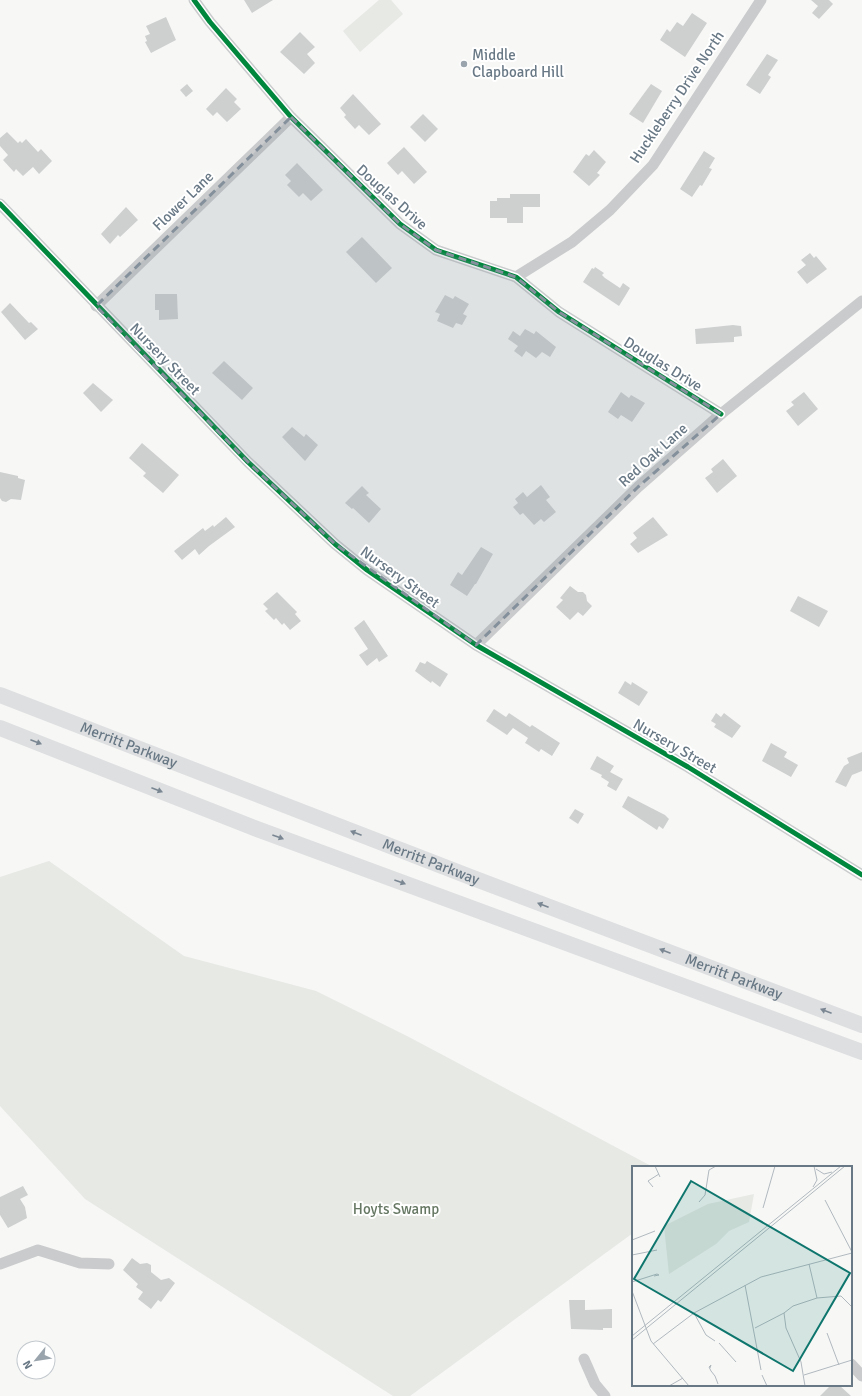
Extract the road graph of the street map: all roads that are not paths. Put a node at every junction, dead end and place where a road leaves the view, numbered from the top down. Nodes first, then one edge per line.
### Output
1 (194, 0) edge
2 (761, 0) edge
3 (291, 117) junction
4 (0, 204) edge
5 (516, 277) junction
6 (862, 301) edge
7 (96, 306) junction
8 (720, 414) junction
9 (476, 645) junction
10 (0, 695) edge
11 (0, 728) edge
12 (862, 875) edge
13 (862, 1025) edge
14 (862, 1052) edge
15 (0, 1264) edge
16 (108, 1264) dead end
17 (584, 1359) dead end
18 (852, 1365) edge
19 (862, 1376) edge
20 (605, 1396) edge

1 - 3 street, Douglas Drive
2 - 5 street, Huckleberry Drive North
3 - 5 street, Douglas Drive
3 - 7 street, Flower Lane
4 - 7 street, Nursery Street
5 - 8 street, Douglas Drive
6 - 8 street, Red Oak Lane
7 - 9 street, Nursery Street
8 - 9 street, Red Oak Lane
9 - 12 street, Nursery Street
13 -> 10 highway, Merritt Parkway
11 -> 14 highway, Merritt Parkway
15 - 16 street
17 - 20 street
18 - 19 street

